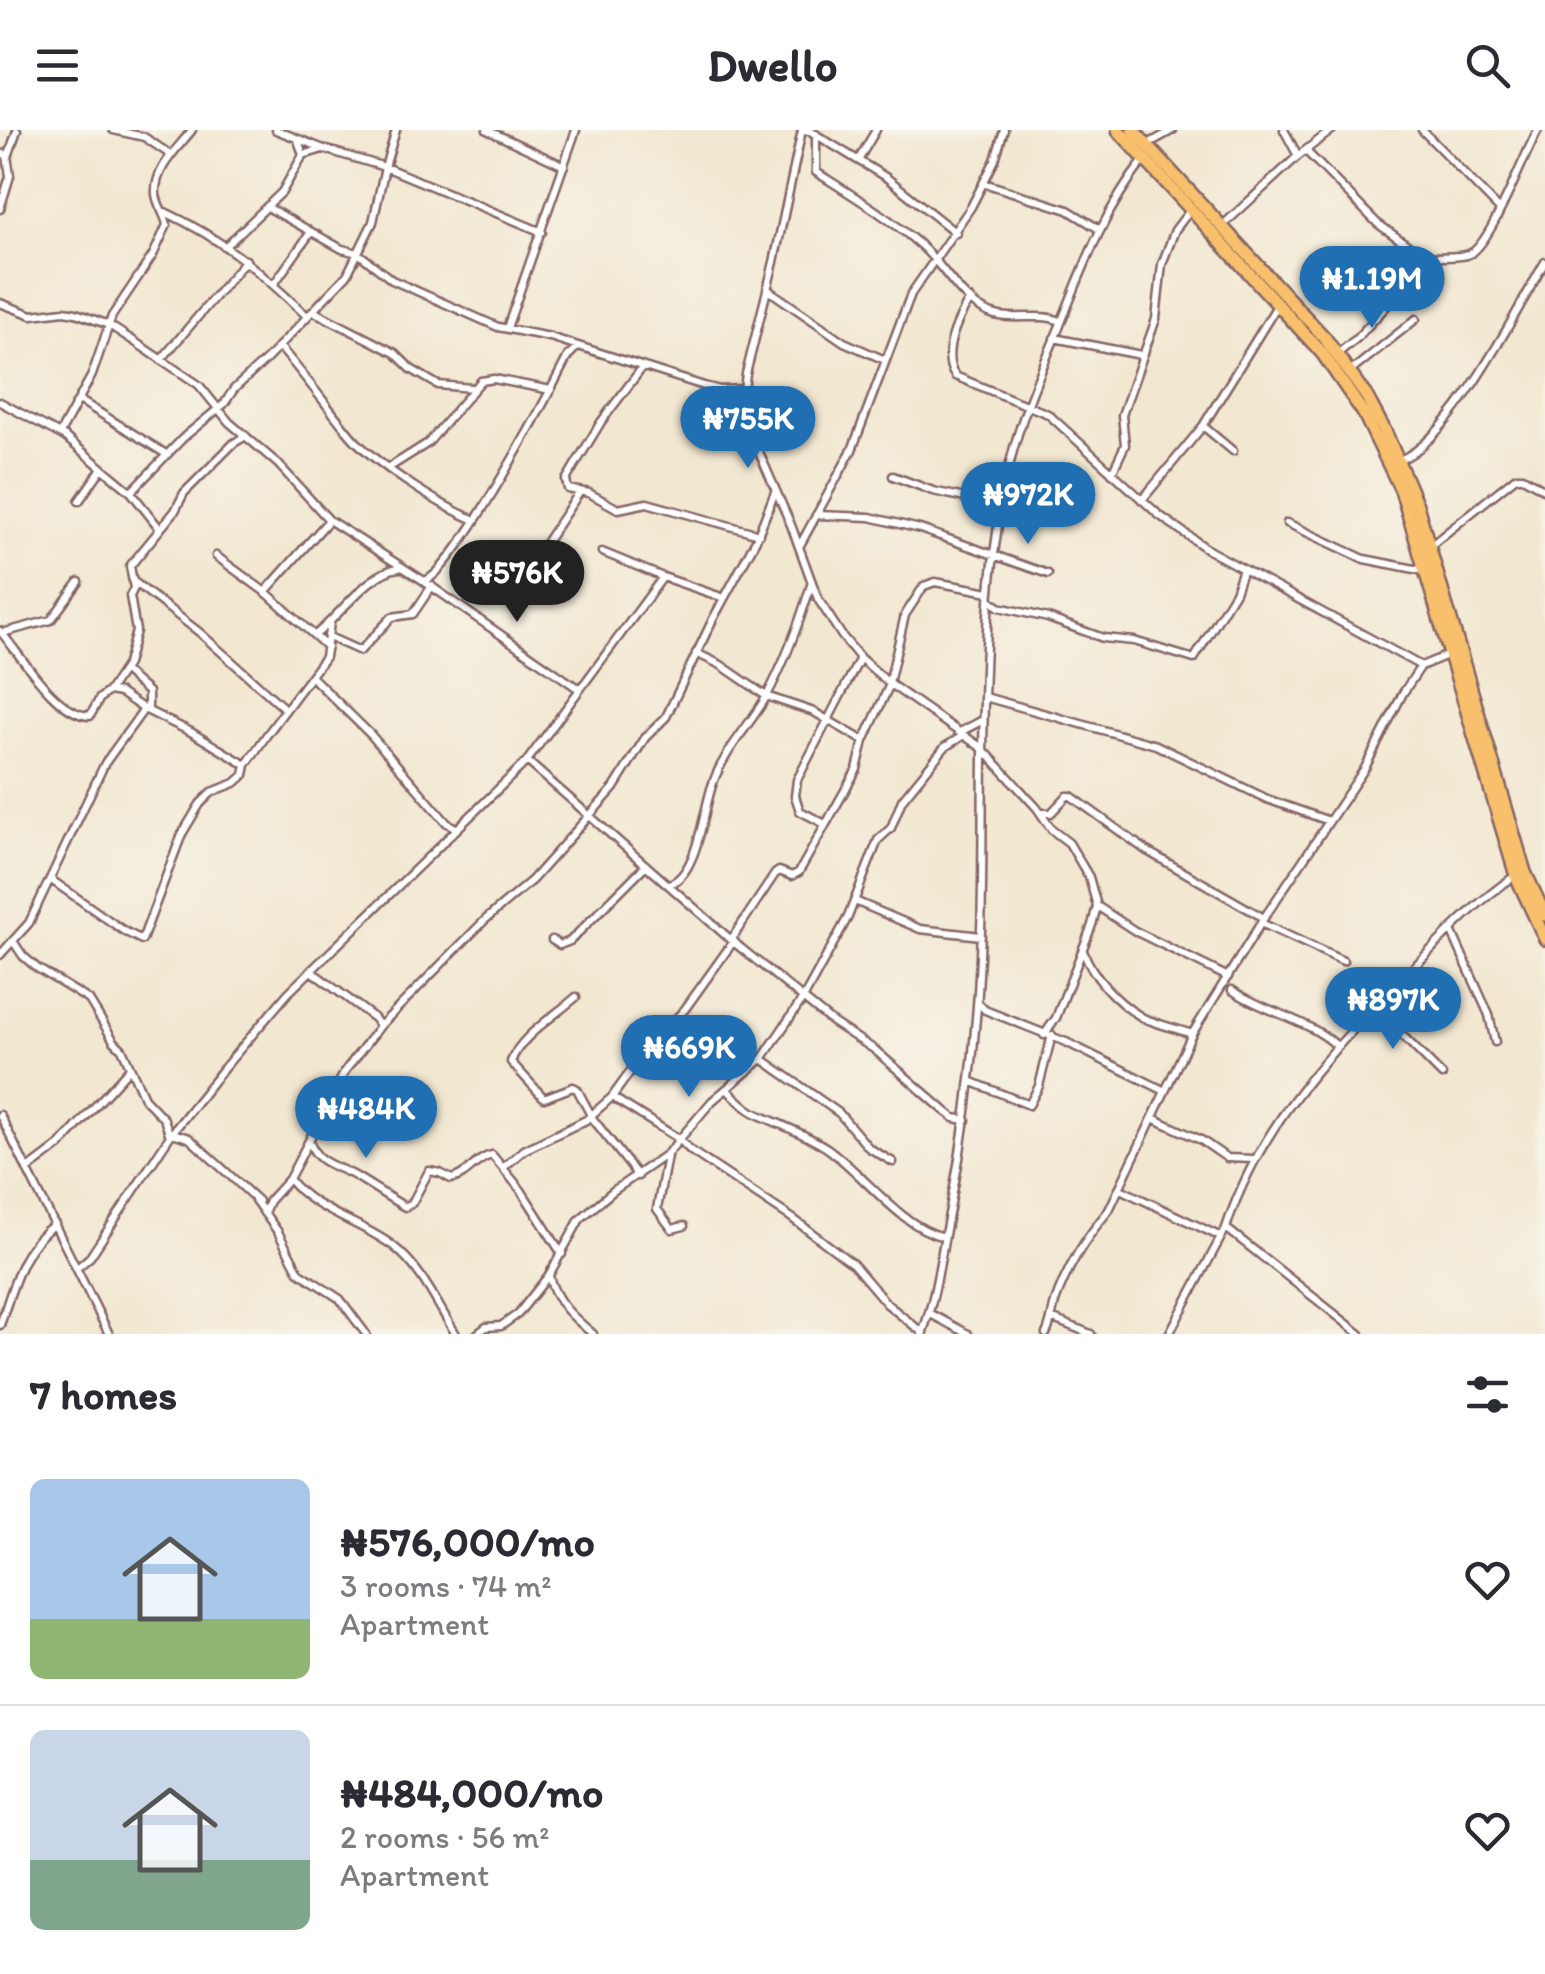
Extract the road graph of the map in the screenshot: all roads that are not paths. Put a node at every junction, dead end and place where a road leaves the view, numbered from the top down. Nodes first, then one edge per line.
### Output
1 (18, 130) edge
2 (113, 130) edge
3 (192, 130) edge
4 (276, 130) edge
5 (396, 130) edge
6 (487, 130) edge
7 (576, 130) edge
8 (802, 130) edge
9 (876, 130) edge
10 (1004, 130) edge
11 (1118, 130) edge
12 (1133, 130) edge
13 (1173, 130) edge
14 (1284, 130) edge
15 (1332, 130) edge
16 (1422, 130) edge
17 (1538, 130) edge
18 (816, 134) junction
19 (297, 139) junction
20 (324, 149) junction
21 (1306, 150) junction
22 (1146, 152) junction
23 (4, 155) edge
24 (171, 156) junction
25 (304, 156) junction
26 (1298, 156) junction
27 (859, 159) junction
28 (564, 166) junction
29 (385, 167) junction
30 (984, 183) junction
31 (268, 208) junction
32 (1192, 208) junction
33 (0, 209) edge
34 (1500, 210) junction
35 (164, 212) junction
36 (1222, 226) junction
37 (1099, 229) junction
38 (312, 232) junction
39 (542, 232) junction
40 (956, 233) junction
41 (226, 246) junction
42 (358, 253) junction
43 (1424, 257) junction
44 (246, 260) junction
45 (936, 260) junction
46 (1545, 262) edge
47 (274, 284) junction
48 (767, 288) junction
49 (970, 299) junction
50 (0, 302) edge
51 (1278, 304) junction
52 (310, 313) junction
53 (1416, 319) dead end
54 (1061, 321) junction
55 (108, 325) junction
56 (507, 328) junction
57 (1054, 338) junction
58 (564, 342) junction
59 (279, 346) junction
60 (577, 347) junction
61 (1336, 354) junction
62 (1141, 355) junction
63 (568, 356) junction
64 (161, 360) junction
65 (885, 360) junction
66 (642, 368) junction
67 (1350, 372) junction
68 (473, 388) junction
69 (744, 389) junction
70 (551, 390) junction
71 (79, 400) junction
72 (0, 402) edge
73 (1029, 403) junction
74 (220, 408) junction
75 (1203, 426) junction
76 (60, 434) junction
77 (246, 436) junction
78 (1234, 450) dead end
79 (166, 454) junction
80 (1399, 460) junction
81 (390, 467) junction
82 (102, 468) junction
83 (1112, 473) junction
84 (893, 476) dead end
85 (1545, 490) edge
86 (776, 491) junction
87 (130, 492) junction
88 (578, 493) junction
89 (1142, 500) junction
90 (80, 501) dead end
91 (1003, 502) junction
92 (1050, 513) dead end
93 (816, 516) junction
94 (330, 520) junction
95 (475, 520) junction
96 (1287, 523) dead end
97 (160, 529) junction
98 (759, 534) junction
99 (1430, 546) junction
100 (798, 547) junction
101 (602, 552) dead end
102 (995, 554) junction
103 (216, 556) dead end
104 (388, 565) junction
105 (1243, 570) junction
106 (1426, 572) junction
107 (1048, 574) dead end
108 (524, 576) dead end
109 (662, 578) junction
110 (132, 580) junction
111 (80, 582) dead end
112 (434, 584) junction
113 (812, 584) junction
114 (266, 592) junction
115 (989, 596) junction
116 (724, 598) junction
117 (1000, 606) junction
118 (988, 614) junction
119 (330, 624) junction
120 (1, 632) edge
121 (315, 635) junction
122 (329, 637) junction
123 (328, 648) junction
124 (696, 652) junction
125 (1451, 654) junction
126 (860, 658) junction
127 (1421, 666) junction
128 (890, 667) junction
129 (124, 671) junction
130 (878, 674) junction
131 (310, 676) junction
132 (889, 684) junction
133 (304, 685) junction
134 (317, 686) junction
135 (578, 689) junction
136 (112, 691) junction
137 (766, 696) junction
138 (985, 697) junction
139 (286, 709) junction
140 (146, 710) junction
141 (983, 720) junction
142 (830, 721) junction
143 (962, 733) junction
144 (864, 741) junction
145 (982, 748) junction
146 (527, 761) junction
147 (246, 766) junction
148 (1040, 813) junction
149 (590, 815) junction
150 (1329, 821) junction
151 (825, 824) junction
152 (456, 828) junction
153 (646, 865) junction
154 (1520, 874) junction
155 (50, 880) junction
156 (673, 886) junction
157 (1540, 891) edge
158 (855, 902) junction
159 (1096, 906) junction
160 (1545, 915) edge
161 (1263, 920) junction
162 (1450, 930) junction
163 (981, 936) junction
164 (552, 940) dead end
165 (1545, 940) edge
166 (13, 941) junction
167 (732, 941) junction
168 (1082, 949) junction
169 (0, 954) edge
170 (1343, 961) dead end
171 (1075, 967) junction
172 (1090, 968) junction
173 (311, 970) junction
174 (1225, 981) junction
175 (576, 997) dead end
176 (804, 998) junction
177 (978, 1003) junction
178 (1378, 1003) junction
179 (985, 1010) junction
180 (976, 1016) junction
181 (374, 1018) junction
182 (386, 1019) junction
183 (380, 1026) junction
184 (1049, 1034) junction
185 (1192, 1034) junction
186 (1494, 1042) dead end
187 (1336, 1045) junction
188 (762, 1059) junction
189 (130, 1068) junction
190 (1442, 1076) dead end
191 (970, 1082) junction
192 (726, 1089) junction
193 (1165, 1091) junction
194 (612, 1096) junction
195 (0, 1114) edge
196 (1153, 1118) junction
197 (591, 1119) junction
198 (966, 1120) junction
199 (171, 1135) junction
200 (678, 1139) junction
201 (309, 1146) junction
202 (667, 1154) junction
203 (1254, 1159) junction
204 (1238, 1160) junction
205 (893, 1162) dead end
206 (504, 1168) junction
207 (27, 1170) junction
208 (1248, 1174) junction
209 (638, 1176) junction
210 (289, 1184) junction
211 (1120, 1188) junction
212 (255, 1200) junction
213 (269, 1201) junction
214 (264, 1213) junction
215 (55, 1224) junction
216 (684, 1226) dead end
217 (1226, 1228) junction
218 (944, 1236) junction
219 (1222, 1237) junction
220 (556, 1240) junction
221 (569, 1240) junction
222 (562, 1255) junction
223 (77, 1268) junction
224 (549, 1275) junction
225 (930, 1313) junction
226 (1051, 1318) junction
227 (0, 1325) edge
228 (110, 1334) edge
229 (366, 1334) edge
230 (456, 1334) edge
231 (477, 1334) edge
232 (593, 1334) edge
233 (922, 1334) edge
234 (968, 1334) edge
235 (1046, 1334) edge
236 (1091, 1334) edge
237 (1169, 1334) edge
238 (1360, 1334) edge

1 - 23 street
2 - 24 street
3 - 24 street
4 - 19 street
5 - 29 street
6 - 28 street
7 - 28 street
8 - 18 street
8 - 48 street
9 - 27 street
10 - 30 street
11 - 22 highway
12 - 22 highway
13 - 22 street
14 - 26 street
15 - 21 street
16 - 34 street
17 - 34 street
18 - 27 street
18 - 45 street
19 - 20 street
19 - 25 street
20 - 25 street
20 - 29 street
21 - 26 street
21 - 43 street
22 - 32 highway
22 - 36 highway
22 - 37 street
23 - 33 street
24 - 35 street
25 - 31 street
26 - 36 street
27 - 40 street
28 - 39 street
29 - 39 street
29 - 42 street
30 - 37 street
30 - 40 street
31 - 38 street
31 - 41 street
32 - 51 highway
32 - 62 street
34 - 43 street
35 - 41 street
35 - 55 street
36 - 61 highway
37 - 54 street
38 - 42 street
38 - 47 street
39 - 56 street
40 - 45 street
41 - 44 street
42 - 52 street
42 - 56 street
43 - 61 street
44 - 47 street
44 - 64 street
45 - 49 street
45 - 65 street
46 - 80 street
47 - 52 street
48 - 65 street
48 - 69 street
49 - 54 street
49 - 73 street
50 - 55 street
51 - 75 street
51 - 106 highway
52 - 59 street
52 - 68 street
53 - 67 street
54 - 57 street
55 - 64 street
55 - 71 street
56 - 58 street
57 - 62 street
57 - 73 street
58 - 60 street
58 - 63 street
59 - 74 street
59 - 81 street
60 - 63 street
60 - 66 street
61 - 67 highway
62 - 83 street
63 - 70 street
64 - 74 street
65 - 93 street
66 - 69 street
66 - 88 street
67 - 80 highway
68 - 70 street
68 - 81 street
69 - 86 street
70 - 95 street
71 - 76 street
71 - 79 street
72 - 76 street
73 - 83 street
73 - 91 street
74 - 77 street
74 - 79 street
75 - 78 street
75 - 89 street
76 - 82 street
77 - 94 street
77 - 97 street
79 - 87 street
80 - 99 highway
81 - 95 street
82 - 87 street
82 - 90 street
83 - 89 street
84 - 91 street
85 - 99 street
86 - 98 street
86 - 100 street
87 - 97 street
88 - 98 street
88 - 108 street
89 - 105 street
91 - 92 street
91 - 102 street
93 - 100 street
93 - 102 street
94 - 104 street
94 - 114 street
95 - 112 street
96 - 106 street
97 - 110 street
98 - 116 street
99 - 154 highway
100 - 113 street
101 - 109 street
102 - 107 street
102 - 115 street
103 - 114 street
104 - 112 street
104 - 119 street
105 - 117 street
105 - 127 street
106 - 125 highway
109 - 116 street
109 - 135 street
110 - 129 street
110 - 139 street
111 - 120 street
112 - 122 street
112 - 135 street
113 - 126 street
113 - 137 street
114 - 121 street
115 - 117 street
115 - 118 street
115 - 128 street
116 - 124 street
117 - 118 street
118 - 138 street
119 - 121 street
119 - 122 street
120 - 136 street
121 - 123 street
122 - 123 street
123 - 131 street
124 - 137 street
124 - 149 street
125 - 127 street
125 - 154 highway
126 - 130 street
126 - 142 street
127 - 150 street
128 - 130 street
128 - 132 street
129 - 136 street
129 - 140 street
130 - 132 street
131 - 133 street
131 - 134 street
132 - 143 street
132 - 144 street
133 - 134 street
133 - 139 street
134 - 152 street
135 - 146 street
136 - 140 street
137 - 142 street
137 - 156 street
138 - 141 street
138 - 150 street
139 - 147 street
140 - 147 street
140 - 155 street
141 - 143 street
141 - 145 street
142 - 144 street
142 - 151 street
143 - 145 street
143 - 158 street
144 - 151 street
145 - 148 street
145 - 163 street
146 - 149 street
146 - 152 street
147 - 155 street
148 - 159 street
148 - 161 street
149 - 153 street
149 - 182 street
150 - 161 street
151 - 167 street
152 - 173 street
153 - 156 street
153 - 164 street
154 - 157 highway
154 - 162 street
154 - 165 highway
155 - 166 street
156 - 167 street
157 - 160 highway
158 - 163 street
158 - 176 street
159 - 168 street
159 - 174 street
161 - 170 street
161 - 174 street
162 - 178 street
162 - 186 street
163 - 177 street
166 - 169 street
166 - 189 street
167 - 176 street
167 - 194 street
168 - 171 street
168 - 172 street
171 - 172 street
171 - 184 street
172 - 185 street
173 - 181 street
173 - 199 street
174 - 185 street
174 - 187 street
175 - 197 street
176 - 188 street
176 - 198 street
177 - 179 street
177 - 180 street
178 - 187 street
178 - 190 street
179 - 180 street
179 - 184 street
180 - 191 street
181 - 182 street
181 - 183 street
182 - 183 street
183 - 201 street
184 - 191 street
184 - 193 street
185 - 193 street
187 - 203 street
188 - 192 street
188 - 205 street
189 - 199 street
189 - 207 street
191 - 198 street
192 - 200 street
192 - 218 street
193 - 196 street
194 - 197 street
194 - 200 street
195 - 207 street
196 - 204 street
196 - 211 street
197 - 206 street
197 - 209 street
198 - 218 street
199 - 212 street
199 - 223 street
200 - 202 street
200 - 233 street
201 - 206 street
201 - 210 street
202 - 209 street
202 - 216 street
203 - 204 street
203 - 208 street
204 - 208 street
206 - 220 street
207 - 215 street
208 - 217 street
209 - 221 street
210 - 213 street
210 - 230 street
211 - 219 street
211 - 226 street
212 - 213 street
212 - 214 street
213 - 214 street
214 - 229 street
215 - 223 street
215 - 227 street
217 - 219 street
217 - 238 street
218 - 225 street
219 - 237 street
220 - 221 street
220 - 222 street
221 - 222 street
222 - 224 street
223 - 228 street
224 - 231 street
224 - 232 street
225 - 233 street
225 - 234 street
226 - 235 street
226 - 236 street

